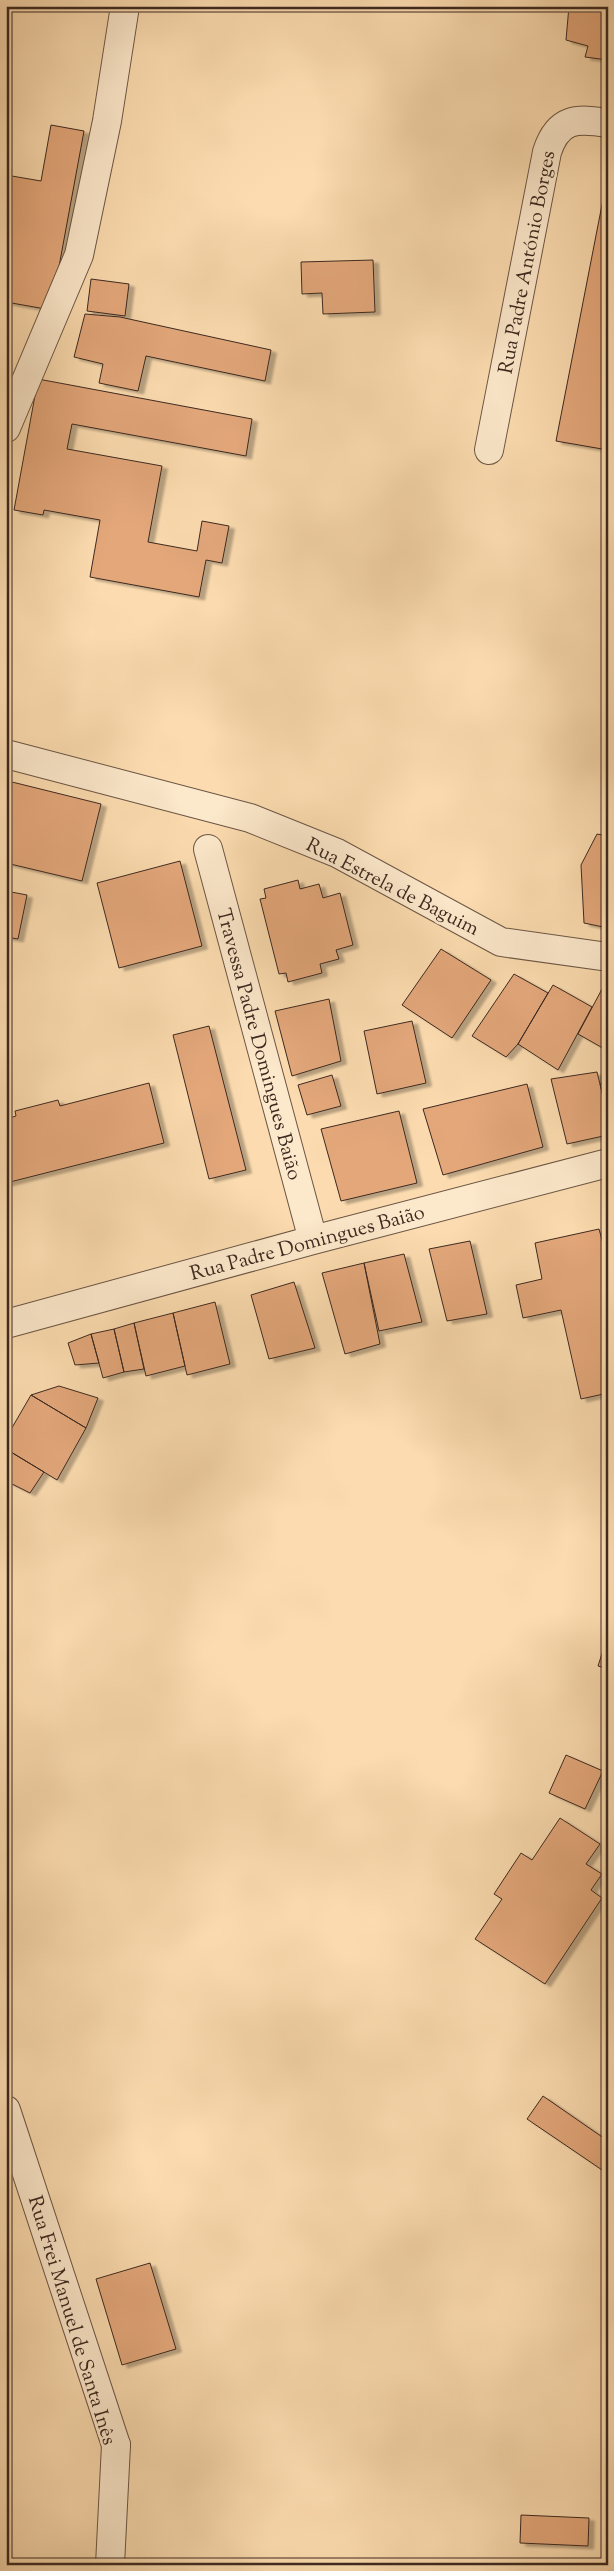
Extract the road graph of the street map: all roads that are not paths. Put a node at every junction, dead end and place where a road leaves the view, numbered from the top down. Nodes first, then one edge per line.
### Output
1 (125, 6) edge
2 (608, 123) edge
3 (6, 428) edge
4 (490, 450) dead end
5 (6, 754) edge
6 (208, 849) dead end
7 (608, 957) edge
8 (608, 1163) edge
9 (312, 1240) junction
10 (6, 1324) edge
11 (6, 2110) edge
12 (110, 2565) edge

1 - 3 street
2 - 4 street, Rua Padre António Borges
5 - 7 street, Rua Estrela de Baguim
6 - 9 street, Travessa Padre Domingues Baião
8 - 9 street, Rua Padre Domingues Baião
9 - 10 street, Rua Padre Domingues Baião
11 - 12 street, Rua Frei Manuel de Santa Inês

